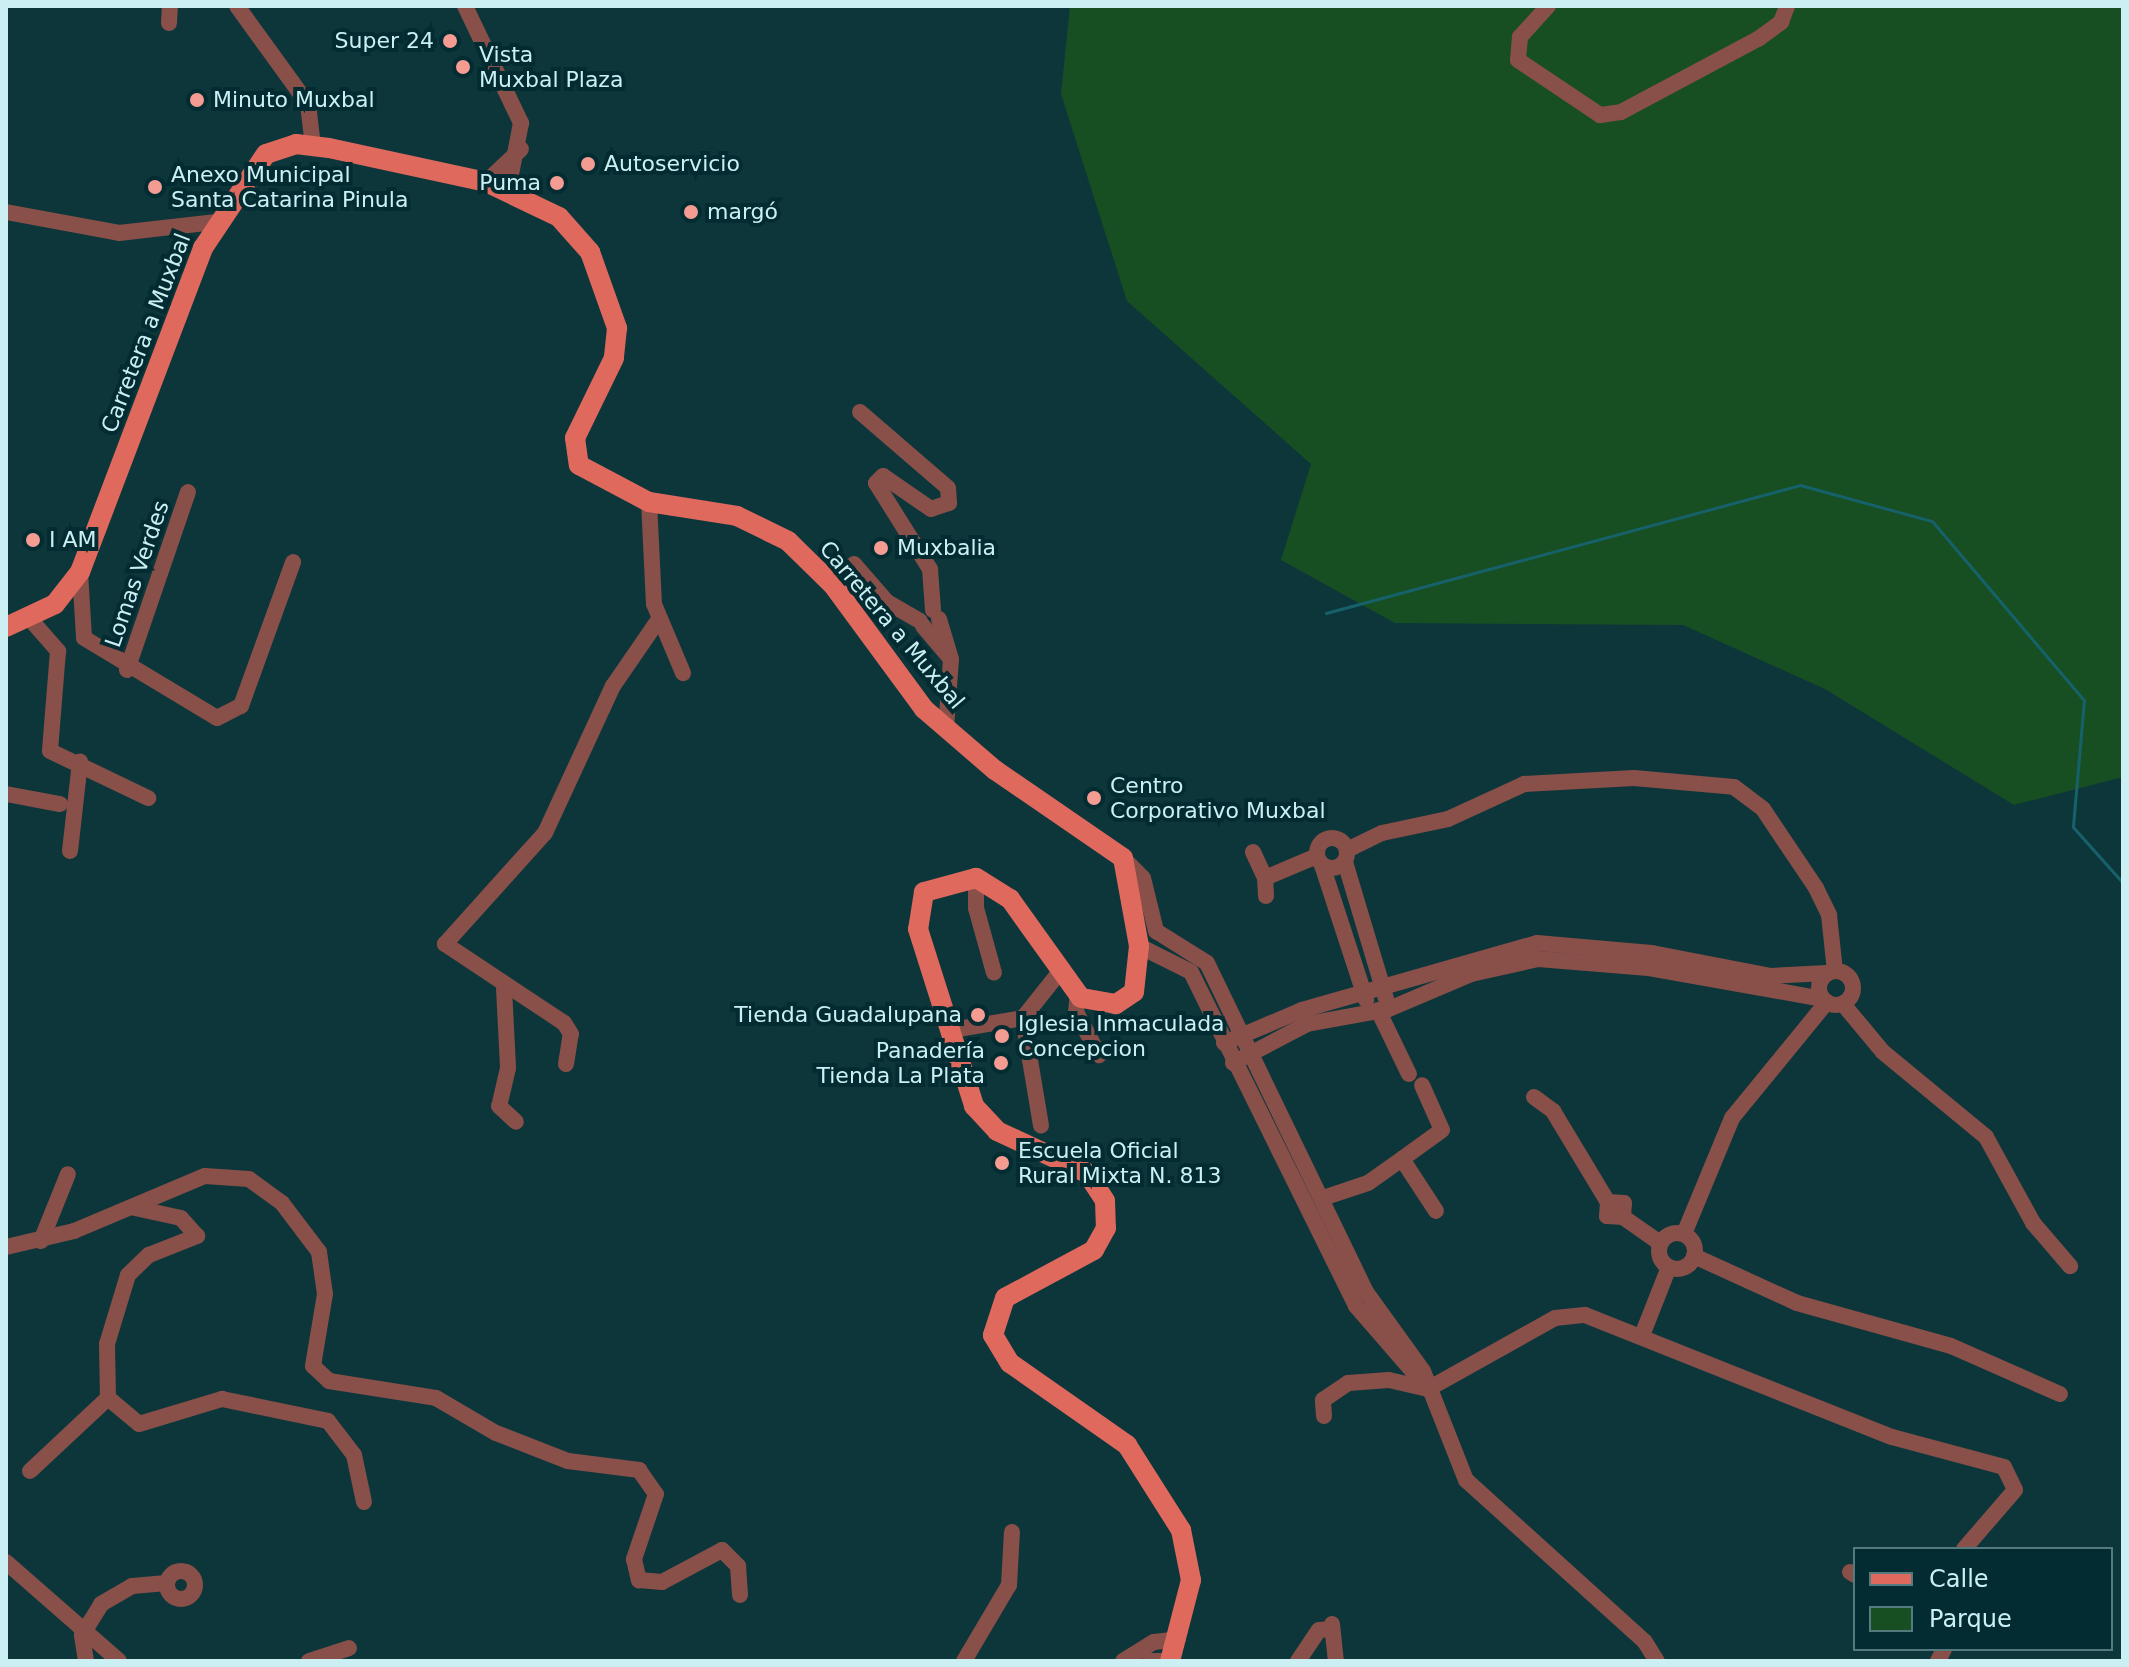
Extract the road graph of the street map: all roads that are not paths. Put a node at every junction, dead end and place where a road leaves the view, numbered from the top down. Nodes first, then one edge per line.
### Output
1 (237, 6) edge
2 (465, 6) edge
3 (1548, 6) edge
4 (1787, 6) edge
5 (313, 146) junction
6 (522, 147) junction
7 (486, 182) junction
8 (508, 190) junction
9 (6, 212) edge
10 (216, 222) junction
11 (860, 412) dead end
12 (188, 492) dead end
13 (649, 502) junction
14 (92, 551) junction
15 (293, 562) dead end
16 (854, 564) dead end
17 (80, 572) junction
18 (936, 614) junction
19 (30, 619) junction
20 (659, 619) junction
21 (921, 624) junction
22 (6, 627) edge
23 (92, 646) junction
24 (951, 659) junction
25 (127, 670) junction
26 (683, 673) dead end
27 (946, 729) junction
28 (80, 762) junction
29 (6, 794) edge
30 (148, 798) dead end
31 (60, 804) dead end
32 (70, 851) dead end
33 (1253, 852) dead end
34 (1346, 856) junction
35 (1123, 858) junction
36 (1320, 860) junction
37 (976, 878) junction
38 (1265, 878) junction
39 (1266, 896) dead end
40 (1139, 946) junction
41 (1062, 969) junction
42 (1831, 972) junction
43 (994, 973) dead end
44 (1384, 986) junction
45 (504, 988) junction
46 (1365, 992) junction
47 (1078, 993) junction
48 (1831, 1002) junction
49 (1378, 1010) junction
50 (1023, 1018) junction
51 (952, 1030) junction
52 (1241, 1033) junction
53 (1224, 1043) junction
54 (1252, 1051) junction
55 (1099, 1055) dead end
56 (1233, 1063) junction
57 (566, 1064) dead end
58 (1534, 1097) dead end
59 (516, 1122) dead end
60 (1041, 1126) dead end
61 (1402, 1159) junction
62 (68, 1174) dead end
63 (1323, 1198) junction
64 (135, 1207) junction
65 (1436, 1211) dead end
66 (1684, 1234) junction
67 (41, 1241) junction
68 (1660, 1243) junction
69 (6, 1247) edge
70 (1694, 1256) junction
71 (2070, 1266) dead end
72 (1669, 1267) junction
73 (1643, 1333) junction
74 (1428, 1389) junction
75 (2060, 1394) dead end
76 (108, 1398) junction
77 (1324, 1416) dead end
78 (30, 1471) dead end
79 (364, 1502) dead end
80 (1012, 1532) dead end
81 (1966, 1547) edge
82 (6, 1562) edge
83 (167, 1583) dead end
84 (740, 1595) dead end
85 (82, 1635) junction
86 (1178, 1639) junction
87 (349, 1648) dead end
88 (86, 1661) edge
89 (119, 1661) edge
90 (309, 1661) edge
91 (964, 1661) edge
92 (1123, 1661) edge
93 (1150, 1661) edge
94 (1170, 1661) edge
95 (1298, 1661) edge
96 (1336, 1661) edge
97 (1657, 1661) edge

1 - 5 street
2 - 6 street
3 - 4 street
5 - 7 main road, Carretera a Muxbal
5 - 10 main road, Carretera a Muxbal
6 - 7 street
6 - 8 street
7 - 8 main road, Carretera a Muxbal
8 - 13 main road, Carretera a Muxbal
9 - 10 street
10 - 14 main road, Carretera a Muxbal
11 - 18 street
12 - 25 street, Lomas Verdes
13 - 20 street
13 - 27 main road, Carretera a Muxbal
14 - 17 main road, Carretera a Muxbal
14 - 23 street, Lomas Verdes
15 - 25 street, Lomas Verdes
16 - 21 street
17 - 19 main road, Carretera a Muxbal
17 - 23 street, Lomas Verdes
18 - 21 street
18 - 24 street
19 - 22 main road, Carretera a Muxbal
19 - 28 street
20 - 26 street
20 - 45 street
21 - 24 street
23 - 25 street, Lomas Verdes
24 - 27 street
27 - 35 main road, Carretera a Muxbal
28 - 30 street
28 - 32 street
29 - 31 street
33 - 38 street
34 - 36 street
34 - 36 street
34 - 42 street
34 - 44 street
35 - 40 main road
35 - 52 street
36 - 38 street
36 - 46 street
37 - 41 main road
37 - 43 street
37 - 51 main road
38 - 39 street
40 - 47 main road
40 - 53 street
41 - 47 main road
41 - 50 street
42 - 44 street
42 - 48 street
42 - 48 street
44 - 46 street
44 - 49 street
45 - 57 street
45 - 59 street
46 - 49 street
46 - 52 street
47 - 55 street
48 - 49 street
48 - 66 street
48 - 71 street
49 - 54 street
49 - 61 street
50 - 51 street
50 - 60 street
51 - 86 main road
52 - 53 street
52 - 54 street
53 - 56 street
54 - 56 street
54 - 63 street
56 - 74 street
58 - 68 street
61 - 63 street
61 - 65 street
62 - 67 street
63 - 74 street
64 - 67 street
64 - 76 street
64 - 84 street
66 - 68 street
66 - 70 street
67 - 69 street
68 - 72 street
70 - 72 street
70 - 75 street
72 - 73 street
73 - 74 street
73 - 81 street
74 - 77 street
74 - 97 street
76 - 78 street
76 - 79 street
80 - 91 street
82 - 85 street
83 - 85 street
85 - 88 street
85 - 89 street
86 - 92 street
86 - 94 main road
87 - 90 street
93 - 94 street
95 - 96 street

